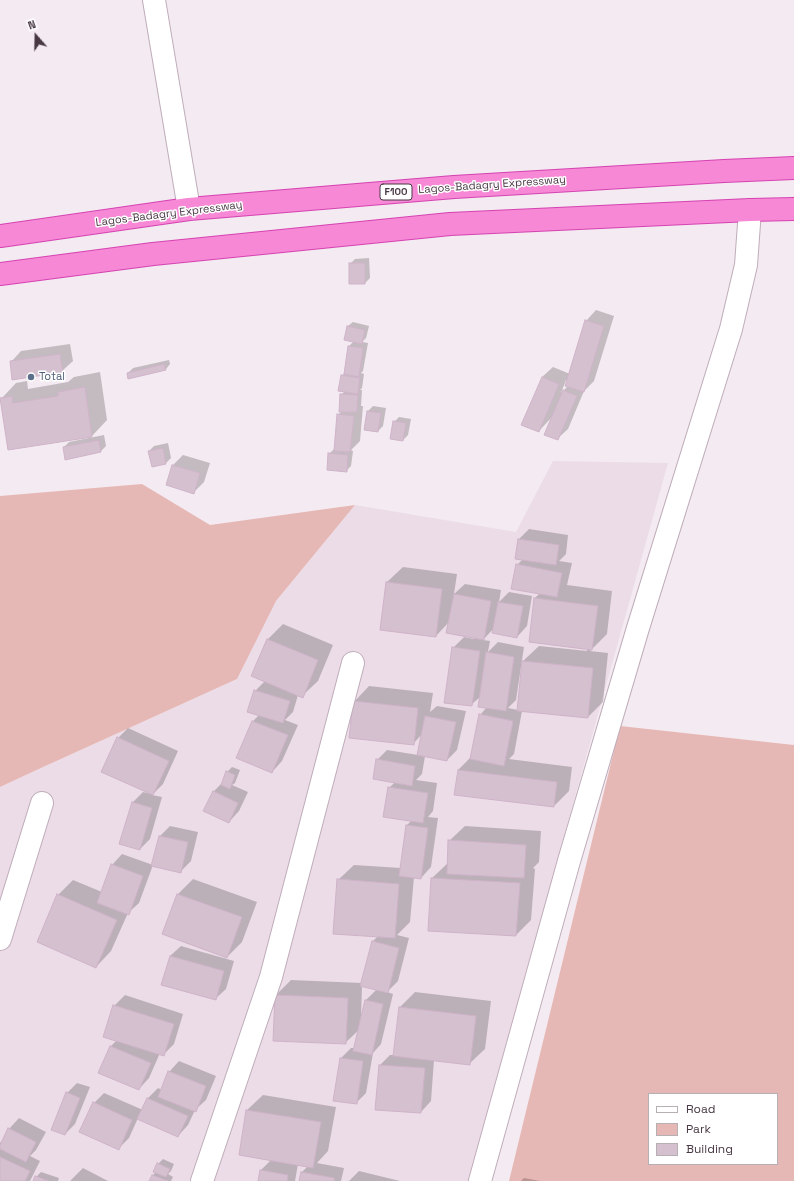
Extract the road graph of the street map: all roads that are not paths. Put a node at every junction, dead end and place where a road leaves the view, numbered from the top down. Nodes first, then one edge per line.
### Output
1 (154, 0) edge
2 (794, 168) edge
3 (189, 209) junction
4 (794, 209) edge
5 (750, 210) junction
6 (0, 236) edge
7 (0, 274) edge
8 (353, 663) dead end
9 (42, 803) dead end
10 (0, 939) edge
11 (202, 1181) edge
12 (480, 1181) edge

1 - 3 street
2 - 3 highway, Lagos-Badagry Expressway / F100
3 - 6 highway, Lagos-Badagry Expressway / F100
4 - 5 highway
5 - 7 highway
5 - 12 street
8 - 11 street
9 - 10 street

